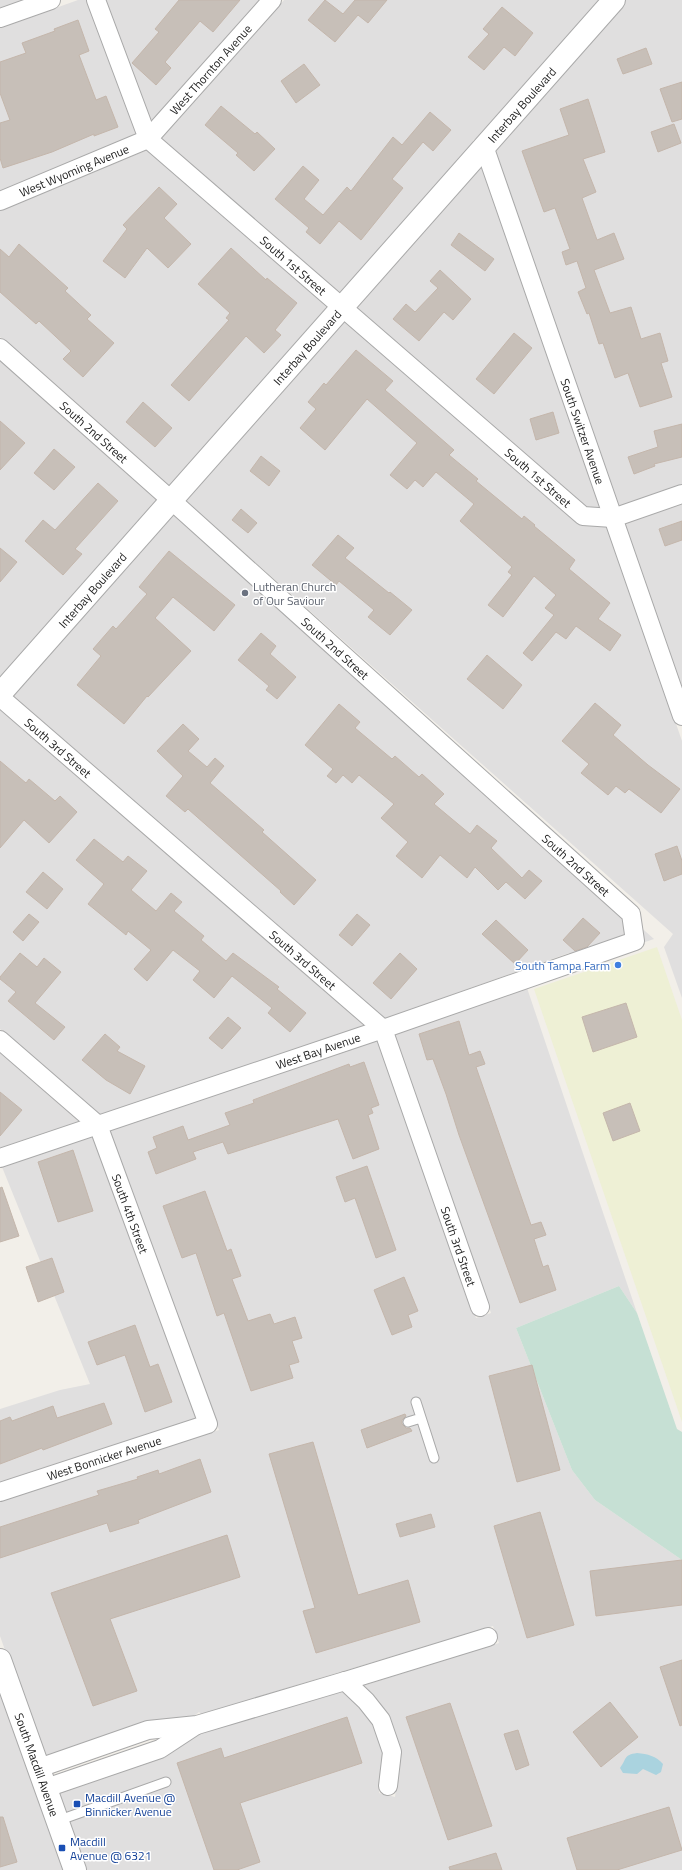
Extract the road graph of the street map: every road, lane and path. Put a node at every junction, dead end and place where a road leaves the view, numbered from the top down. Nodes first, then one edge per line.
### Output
1 (51, 0) edge
2 (96, 0) edge
3 (272, 0) edge
4 (614, 0) edge
5 (0, 18) edge
6 (148, 139) junction
7 (484, 146) junction
8 (0, 201) edge
9 (342, 306) junction
10 (0, 348) edge
11 (682, 494) edge
12 (172, 500) junction
13 (613, 518) junction
14 (0, 696) edge
15 (682, 716) edge
16 (635, 941) joint
17 (382, 1029) junction
18 (0, 1040) edge
19 (98, 1125) junction
20 (0, 1158) edge
21 (480, 1307) dead end
22 (416, 1402) dead end
23 (421, 1418) junction
24 (408, 1422) dead end
25 (208, 1424) joint
26 (434, 1458) dead end
27 (0, 1492) edge
28 (488, 1637) dead end
29 (0, 1660) edge
30 (345, 1681) junction
31 (42, 1778) junction
32 (166, 1782) dead end
33 (388, 1786) dead end
34 (57, 1821) junction
35 (75, 1870) edge

1 - 5 street
2 - 6 street, South 1st Street
3 - 6 street, West Thornton Avenue
4 - 7 street, Interbay Boulevard
6 - 8 street, West Wyoming Avenue
6 - 9 street, South 1st Street
7 - 9 street, Interbay Boulevard
7 - 13 street, South Switzer Avenue
9 - 12 street, Interbay Boulevard
9 - 13 street, South 1st Street
10 - 12 street, South 2nd Street
11 - 13 street
12 - 14 street, Interbay Boulevard
12 - 16 street, South 2nd Street
13 - 15 street, South Switzer Avenue
14 - 17 street, South 3rd Street
16 - 17 street, West Bay Avenue
17 - 19 street, West Bay Avenue
17 - 21 street, South 3rd Street
18 - 19 street, South 4th Street
19 - 20 street, West Bay Avenue
19 - 25 street, South 4th Street
22 - 23 lane
23 - 24 lane
23 - 26 lane
25 - 27 street, West Bonnicker Avenue
28 - 30 street
29 - 31 street, South Macdill Avenue
30 - 31 street
30 - 33 street
31 - 34 street, South Macdill Avenue
32 - 34 lane
34 - 35 street, South Macdill Avenue

